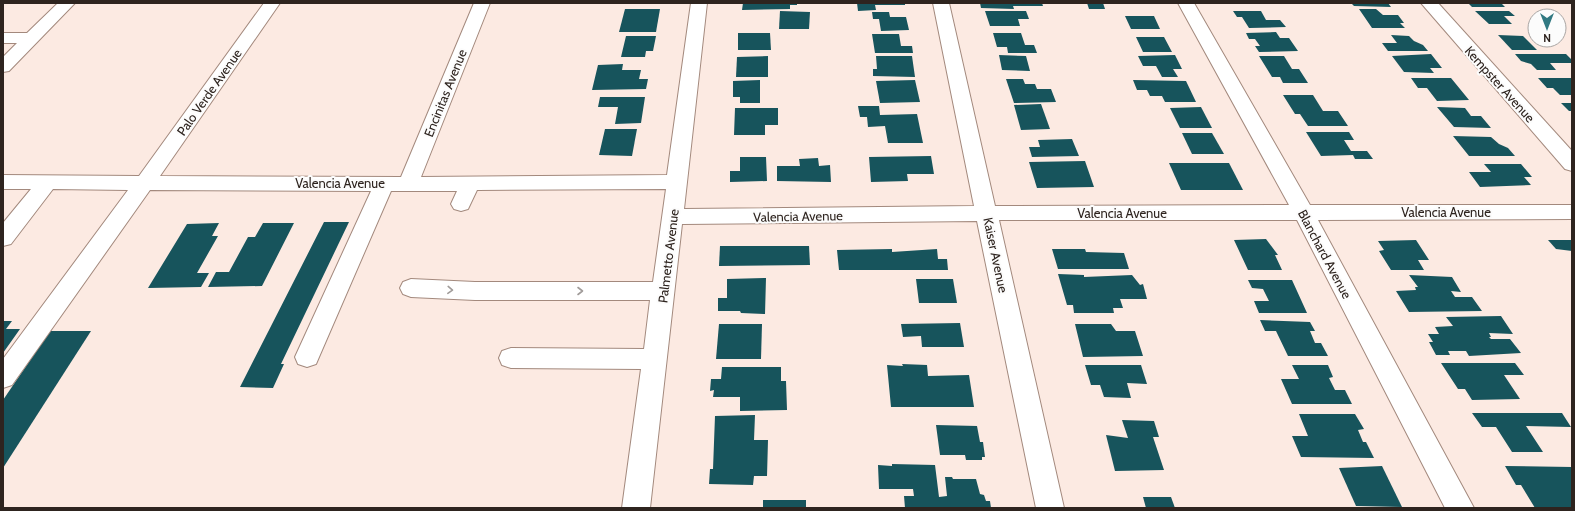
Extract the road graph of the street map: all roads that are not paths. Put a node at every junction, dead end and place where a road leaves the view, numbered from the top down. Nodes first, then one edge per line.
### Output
1 (67, 3) edge
2 (272, 3) edge
3 (482, 3) edge
4 (699, 3) edge
5 (941, 3) edge
6 (1186, 3) edge
7 (1428, 3) edge
8 (3, 38) edge
9 (32, 38) junction
10 (3, 67) edge
11 (1572, 164) edge
12 (3, 182) edge
13 (48, 182) junction
14 (145, 182) junction
15 (677, 182) junction
16 (384, 184) junction
17 (408, 184) junction
18 (470, 184) junction
19 (461, 204) dead end
20 (1303, 212) junction
21 (1572, 212) edge
22 (987, 213) junction
23 (673, 217) junction
24 (3, 238) edge
25 (411, 288) dead end
26 (663, 291) junction
27 (307, 357) dead end
28 (511, 358) dead end
29 (654, 359) junction
30 (3, 378) edge
31 (636, 508) edge
32 (1050, 508) edge
33 (1460, 508) edge

1 - 9 street
2 - 14 street, Palo Verde Avenue
3 - 17 street, Encinitas Avenue
4 - 15 street, Palmetto Avenue
5 - 22 street, Kaiser Avenue
6 - 20 street, Blanchard Avenue
7 - 11 street, Kempster Avenue
8 - 9 street
9 - 10 street
12 - 13 street, Valencia Avenue
13 - 14 street, Valencia Avenue
13 - 24 street
14 - 16 street, Valencia Avenue
14 - 30 street, Palo Verde Avenue
15 - 18 street, Valencia Avenue
15 - 23 street, Palmetto Avenue
16 - 17 street, Valencia Avenue
16 - 27 street
17 - 18 street, Valencia Avenue
18 - 19 street
20 - 21 street, Valencia Avenue
20 - 22 street, Valencia Avenue
20 - 33 street, Blanchard Avenue
22 - 23 street, Valencia Avenue
22 - 32 street, Kaiser Avenue
23 - 26 street, Palmetto Avenue
25 -> 26 street
26 - 29 street, Palmetto Avenue
28 - 29 street
29 - 31 street, Palmetto Avenue

